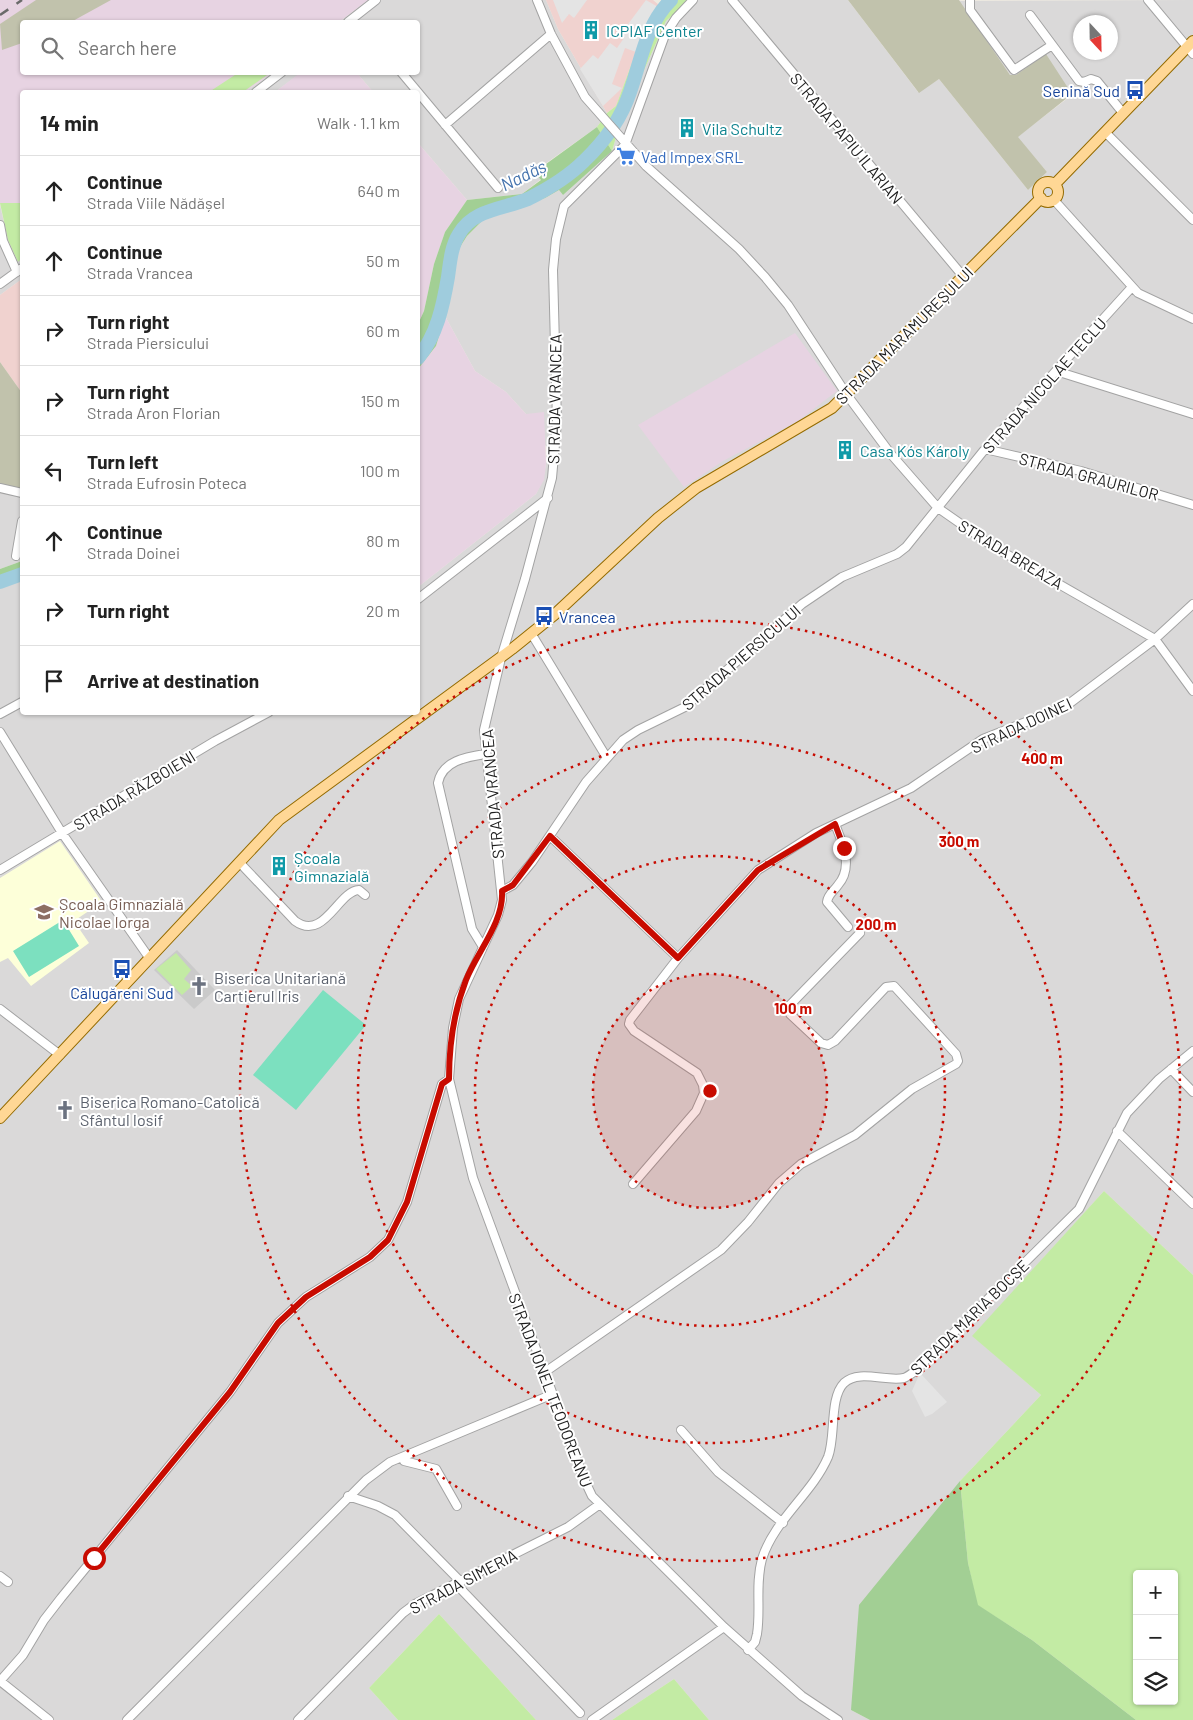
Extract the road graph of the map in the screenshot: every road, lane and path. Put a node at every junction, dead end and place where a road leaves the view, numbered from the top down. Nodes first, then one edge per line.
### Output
1 (376, 0) edge
2 (537, 0) edge
3 (693, 0) edge
4 (732, 0) edge
5 (970, 0) edge
6 (1148, 0) edge
7 (1030, 15) dead end
8 (355, 20) edge
9 (551, 34) junction
10 (1052, 45) junction
11 (1191, 47) edge
12 (278, 75) edge
13 (403, 75) edge
14 (259, 90) edge
15 (416, 90) edge
16 (420, 95) edge
17 (1123, 114) junction
18 (445, 125) junction
19 (1105, 132) junction
20 (623, 142) junction
21 (1055, 184) junction
22 (498, 188) dead end
23 (1040, 198) junction
24 (1054, 200) junction
25 (1193, 220) edge
26 (0, 225) edge
27 (20, 270) edge
28 (962, 275) junction
29 (0, 284) edge
30 (1132, 287) junction
31 (1193, 319) edge
32 (1056, 371) junction
33 (847, 395) junction
34 (1193, 414) edge
35 (985, 449) junction
36 (0, 488) edge
37 (20, 493) edge
38 (548, 498) junction
39 (1193, 505) edge
40 (938, 508) junction
41 (20, 533) edge
42 (16, 556) dead end
43 (420, 597) edge
44 (1193, 604) edge
45 (531, 633) junction
46 (1155, 639) junction
47 (508, 647) junction
48 (501, 658) junction
49 (491, 664) junction
50 (1193, 691) edge
51 (20, 703) edge
52 (0, 714) edge
53 (263, 715) edge
54 (0, 732) edge
55 (485, 754) junction
56 (607, 758) junction
57 (835, 824) junction
58 (62, 833) junction
59 (550, 836) junction
60 (238, 862) junction
61 (0, 870) edge
62 (502, 891) junction
63 (365, 895) dead end
64 (848, 927) dead end
65 (860, 933) dead end
66 (483, 947) junction
67 (678, 958) junction
68 (150, 959) junction
69 (0, 1009) edge
70 (1193, 1051) edge
71 (60, 1055) junction
72 (1171, 1069) junction
73 (449, 1079) junction
74 (1193, 1092) edge
75 (0, 1118) edge
76 (1116, 1131) junction
77 (633, 1184) dead end
78 (1193, 1204) edge
79 (545, 1372) junction
80 (553, 1394) junction
81 (681, 1430) dead end
82 (403, 1458) junction
83 (348, 1496) junction
84 (600, 1504) junction
85 (457, 1506) dead end
86 (783, 1523) junction
87 (0, 1576) edge
88 (8, 1582) dead end
89 (458, 1583) junction
90 (724, 1628) junction
91 (748, 1650) junction
92 (0, 1681) edge
93 (580, 1713) dead end
94 (825, 1717) edge
95 (49, 1720) edge
96 (127, 1720) edge
97 (298, 1720) edge
98 (592, 1720) edge
99 (838, 1720) edge

1 - 8 street
2 - 9 street, STRADA BREAZA
3 - 20 street, STRADA VRANCEA
4 - 28 street, STRADA PAPIU ILARIAN
5 - 10 street
6 - 11 street
7 - 10 street
9 - 18 street
9 - 20 street, STRADA BREAZA
10 - 17 street
11 - 17 main road, STRADA MARAMUREȘULUI
12 - 14 street
13 - 15 street
16 - 18 street
17 - 19 main road, STRADA MARAMUREȘULUI
18 - 22 street
19 - 21 main road, STRADA MARAMUREȘULUI
19 - 25 street
20 - 33 street, STRADA BREAZA
20 - 38 street, STRADA VRANCEA
21 - 23 main road, STRADA MARAMUREȘULUI
21 - 24 main road
23 - 24 main road
23 - 28 main road, STRADA MARAMUREȘULUI
24 - 30 street
26 - 27 street
27 - 29 street
28 - 33 main road, STRADA MARAMUREȘULUI
30 - 31 street
30 - 32 street, STRADA NICOLAE TECLU
32 - 34 street
32 - 35 street, STRADA NICOLAE TECLU
33 - 40 street, STRADA BREAZA
33 - 45 main road, STRADA MARAMUREȘULUI
35 - 39 street, STRADA GRAURILOR
35 - 40 street, STRADA NICOLAE TECLU
36 - 37 street
38 - 43 street
38 - 47 street, STRADA VRANCEA
40 - 46 street, STRADA BREAZA
40 - 56 street, STRADA PIERSICULUI
41 - 42 street
44 - 46 street, STRADA DOINEI
45 - 47 main road, STRADA MARAMUREȘULUI
45 - 56 street
46 - 50 street, STRADA BREAZA
46 - 57 street, STRADA DOINEI
47 - 48 main road, STRADA MARAMUREȘULUI
47 - 49 street
48 - 49 main road, STRADA MARAMUREȘULUI
48 - 55 street, STRADA VRANCEA
49 - 60 main road, STRADA MARAMUREȘULUI
51 - 52 street
53 - 58 street, STRADA RĂZBOIENI
54 - 58 street
55 - 62 street, STRADA VRANCEA
55 - 66 street
56 - 59 street, STRADA PIERSICULUI
57 - 64 street
57 - 67 street, STRADA DOINEI
58 - 61 street, STRADA RĂZBOIENI
58 - 68 street
59 - 62 street, STRADA PIERSICULUI
59 - 67 street
60 - 63 street
60 - 68 main road, STRADA MARAMUREȘULUI
62 - 66 street, STRADA VRANCEA
65 - 79 street
66 - 73 street, STRADA VRANCEA
67 - 77 street, STRADA DOINEI
68 - 71 main road, STRADA MARAMUREȘULUI
69 - 71 street
70 - 72 street, STRADA MARIA BOCȘE
71 - 75 main road, STRADA MARAMUREȘULUI
72 - 74 street
72 - 76 street, STRADA MARIA BOCȘE
73 - 79 street, STRADA IONEL TEODOREANU
73 - 92 street
76 - 78 street
76 - 86 street, STRADA MARIA BOCȘE
79 - 80 street, STRADA IONEL TEODOREANU
80 - 82 street
80 - 84 street, STRADA IONEL TEODOREANU
81 - 86 street
82 - 83 street
82 - 85 street
83 - 89 street
83 - 96 street
84 - 89 street, STRADA SIMERIA
84 - 90 street, STRADA IONEL TEODOREANU
86 - 91 street, STRADA MARIA BOCȘE
87 - 88 street
89 - 93 street
89 - 97 street, STRADA SIMERIA
90 - 91 street, STRADA IONEL TEODOREANU
90 - 98 street
91 - 94 street, STRADA IONEL TEODOREANU
92 - 95 street
94 - 99 street, STRADA IONEL TEODOREANU

